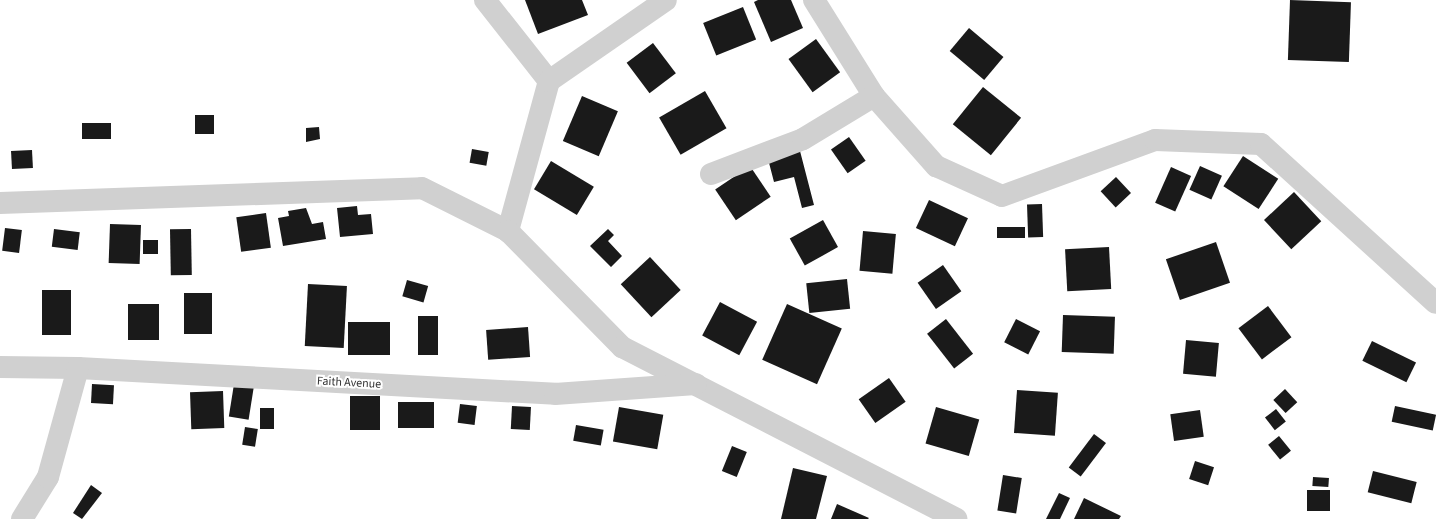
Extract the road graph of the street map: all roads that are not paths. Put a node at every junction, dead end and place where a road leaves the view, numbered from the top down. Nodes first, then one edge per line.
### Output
1 (485, 0) edge
2 (666, 0) edge
3 (814, 0) edge
4 (549, 81) junction
5 (874, 96) junction
6 (711, 174) dead end
7 (0, 203) edge
8 (508, 231) junction
9 (1436, 303) edge
10 (0, 367) edge
11 (78, 368) junction
12 (697, 383) junction
13 (927, 513) edge
14 (22, 519) edge
15 (956, 519) edge

1 - 4 street
2 - 4 street
3 - 5 street
4 - 8 street
5 - 6 street
5 - 9 street
7 - 8 street
8 - 12 street
10 - 11 street, Faith Avenue
11 - 12 street, Faith Avenue
11 - 14 street
12 - 13 street
13 - 15 street

